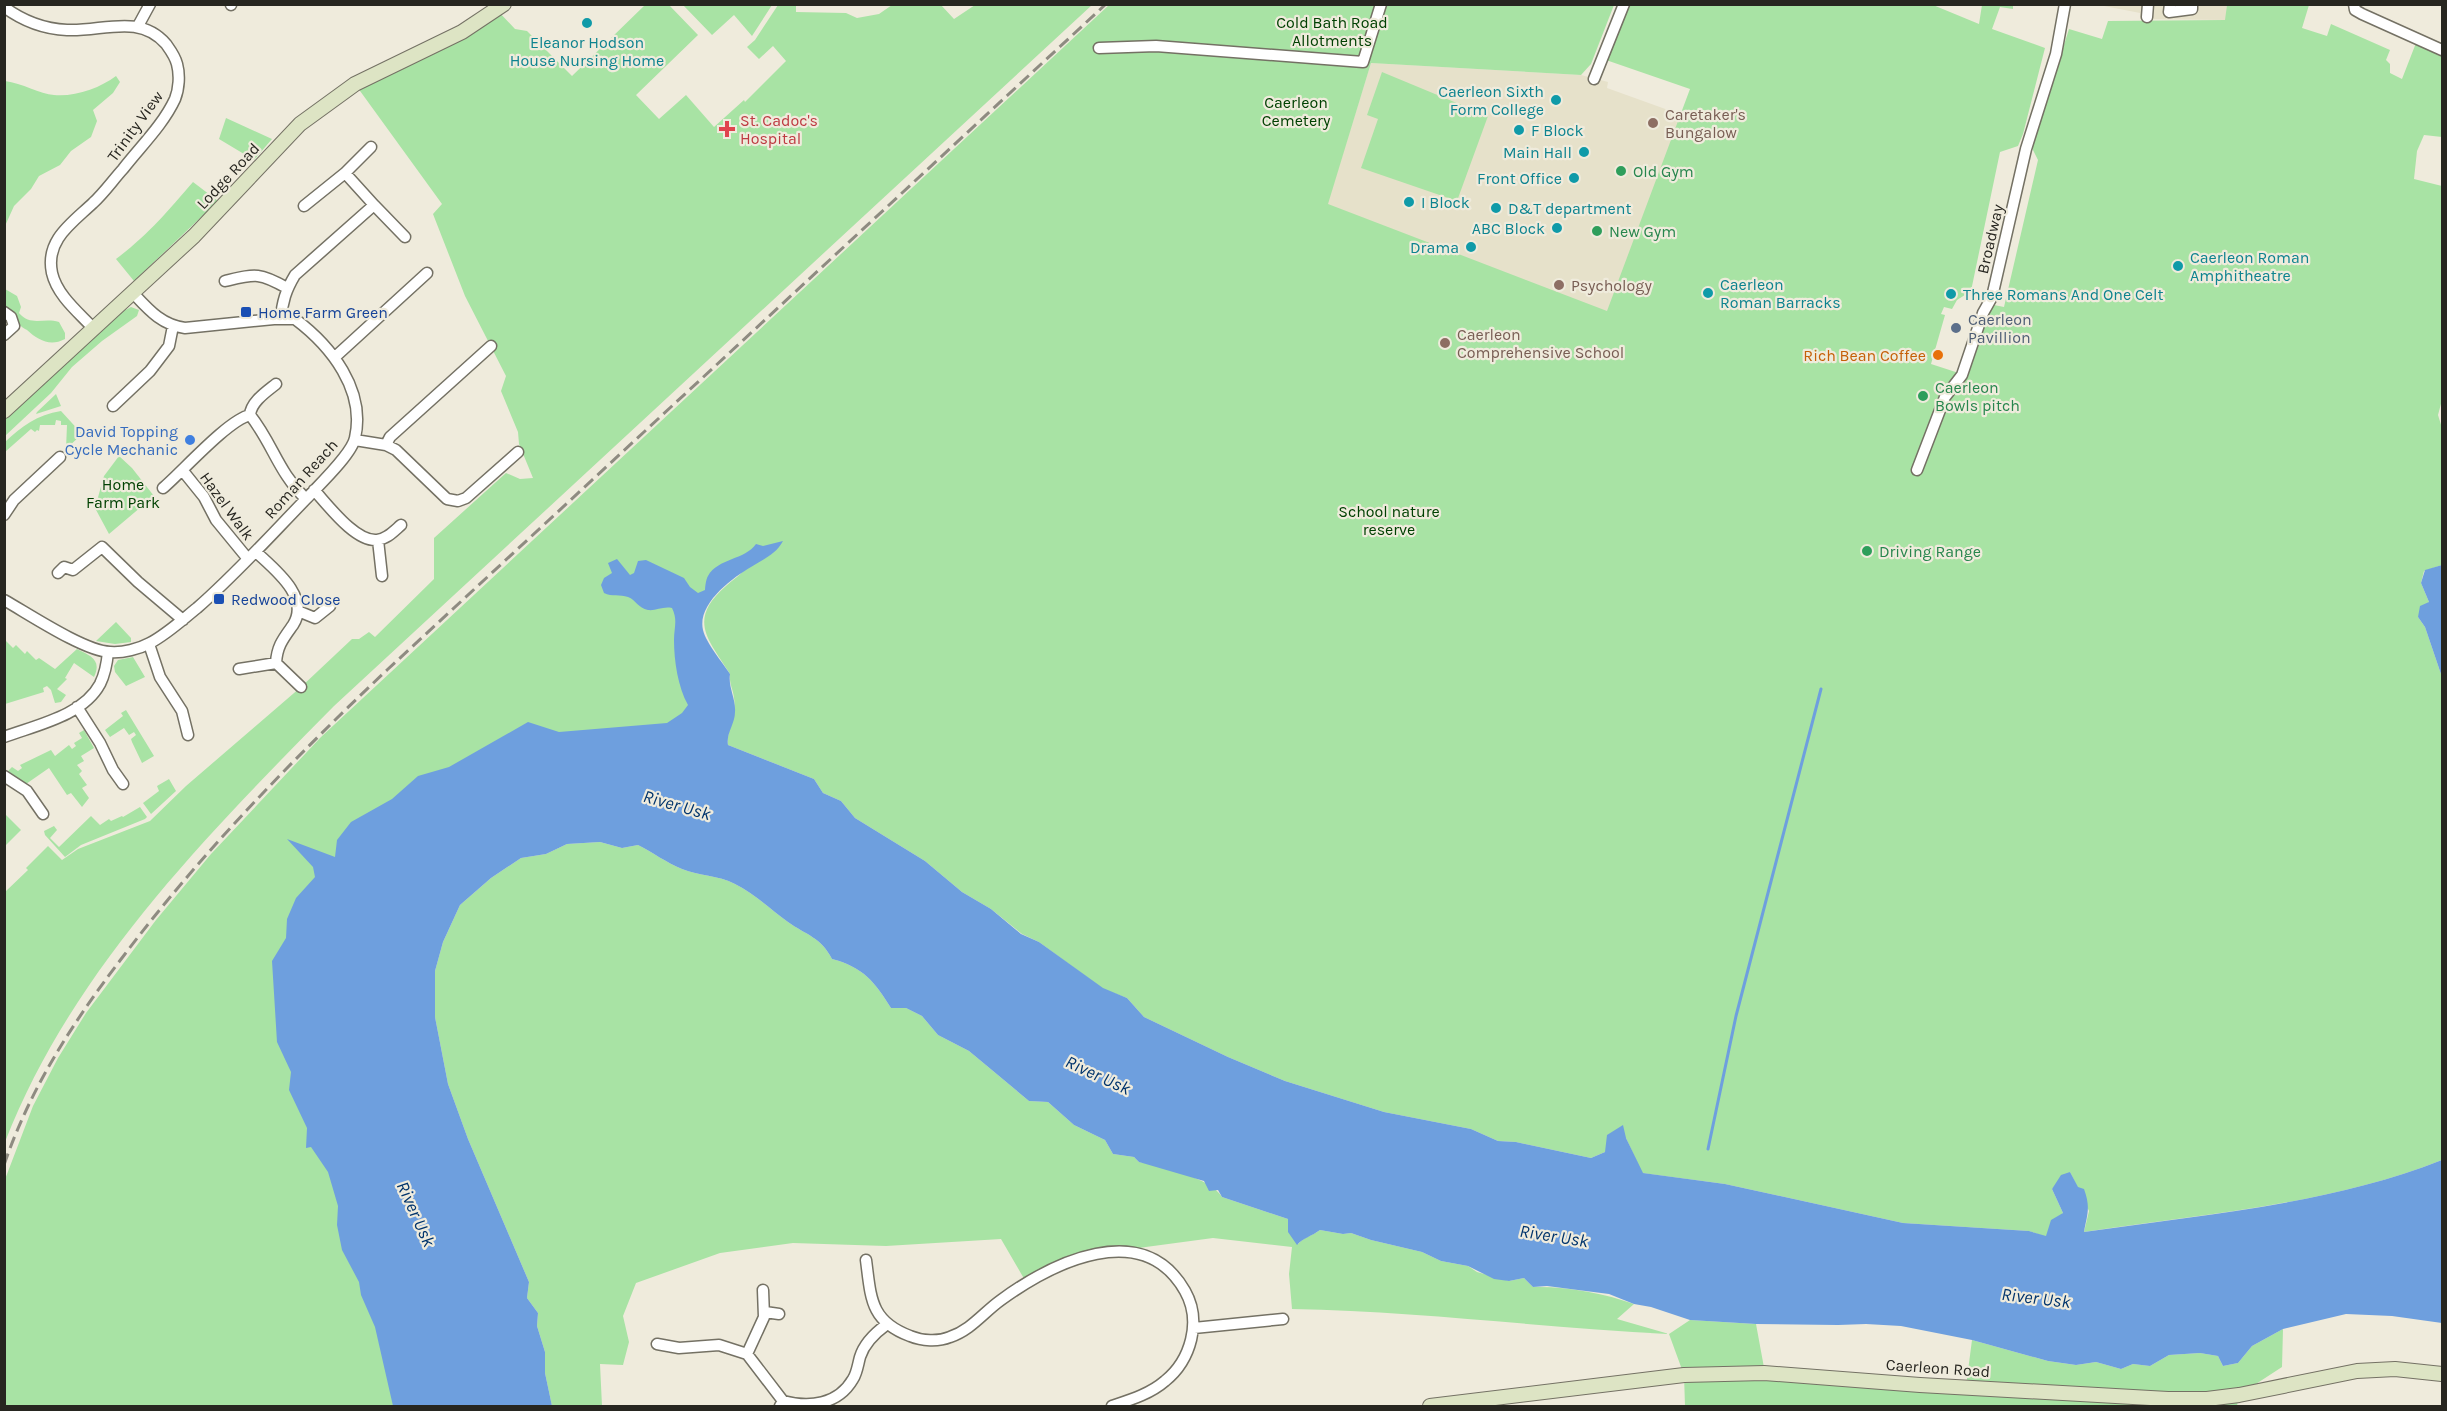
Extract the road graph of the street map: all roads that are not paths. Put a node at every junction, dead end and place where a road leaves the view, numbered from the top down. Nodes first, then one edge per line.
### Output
1 (150, 4) edge
2 (504, 4) edge
3 (1381, 4) edge
4 (1624, 4) edge
5 (2065, 4) edge
6 (2148, 4) edge
7 (2170, 4) edge
8 (2192, 4) edge
9 (2354, 4) edge
10 (4, 7) edge
11 (2147, 17) dead end
12 (138, 26) junction
13 (1099, 48) dead end
14 (2440, 49) edge
15 (1594, 79) dead end
16 (371, 147) dead end
17 (345, 173) junction
18 (374, 205) junction
19 (304, 206) dead end
20 (405, 237) dead end
21 (427, 273) dead end
22 (225, 281) dead end
23 (287, 288) junction
24 (132, 292) junction
25 (4, 312) edge
26 (281, 319) junction
27 (173, 326) junction
28 (92, 327) junction
29 (4, 335) edge
30 (491, 346) dead end
31 (335, 357) junction
32 (276, 384) dead end
33 (113, 406) dead end
34 (4, 411) edge
35 (250, 415) junction
36 (356, 440) junction
37 (386, 445) junction
38 (518, 452) dead end
39 (60, 457) dead end
40 (1917, 470) dead end
41 (183, 471) junction
42 (163, 488) dead end
43 (314, 490) junction
44 (306, 499) junction
45 (4, 515) edge
46 (401, 525) dead end
47 (378, 540) junction
48 (252, 555) junction
49 (58, 573) dead end
50 (382, 576) dead end
51 (4, 600) edge
52 (330, 606) dead end
53 (298, 611) junction
54 (183, 620) junction
55 (149, 644) junction
56 (108, 652) junction
57 (276, 663) junction
58 (239, 669) dead end
59 (301, 687) dead end
60 (77, 707) junction
61 (188, 735) dead end
62 (4, 738) edge
63 (4, 776) edge
64 (123, 784) dead end
65 (43, 814) dead end
66 (866, 1260) dead end
67 (763, 1290) dead end
68 (765, 1311) junction
69 (779, 1314) dead end
70 (1283, 1319) dead end
71 (886, 1325) junction
72 (1194, 1328) junction
73 (657, 1344) dead end
74 (747, 1354) junction
75 (2442, 1374) edge
76 (782, 1404) edge
77 (1112, 1407) edge
78 (1430, 1407) edge

1 - 12 street
2 - 24 main road, Lodge Road
3 - 13 street
4 - 15 street
5 - 40 street, Broadway
6 - 11 street
7 - 8 street
9 - 14 street
10 - 12 street
12 - 28 street, Trinity View
16 - 17 street
17 - 18 street
17 - 19 street
18 - 20 street
18 - 23 street
21 - 31 street
22 - 23 street
23 - 26 street
24 - 27 street
24 - 28 main road, Lodge Road
25 - 29 street
26 - 27 street
26 - 31 street, Roman Reach
27 - 33 street
28 - 34 main road, Lodge Road
30 - 37 street
31 - 36 street, Roman Reach
32 - 35 street, Hazel Walk
35 - 41 street, Hazel Walk
35 - 44 street
36 - 37 street
36 - 43 street, Roman Reach
37 - 38 street
39 - 45 street
41 - 42 street, Hazel Walk
41 - 48 street, Hazel Walk
43 - 44 street, Roman Reach
43 - 47 street
44 - 48 street, Roman Reach
46 - 47 street
47 - 50 street
48 - 53 street, Hazel Walk
48 - 54 street, Roman Reach
49 - 54 street
51 - 56 street, Roman Reach
52 - 53 street
53 - 57 street
54 - 55 street, Roman Reach
55 - 56 street, Roman Reach
55 - 61 street
56 - 60 street
57 - 58 street
57 - 59 street
60 - 62 street
60 - 64 street
63 - 65 street
66 - 71 street
67 - 68 street
68 - 69 street
68 - 74 street
70 - 72 street
71 - 72 street
71 - 76 street
72 - 77 street
73 - 74 street
74 - 76 street
75 - 78 main road, Caerleon Road

